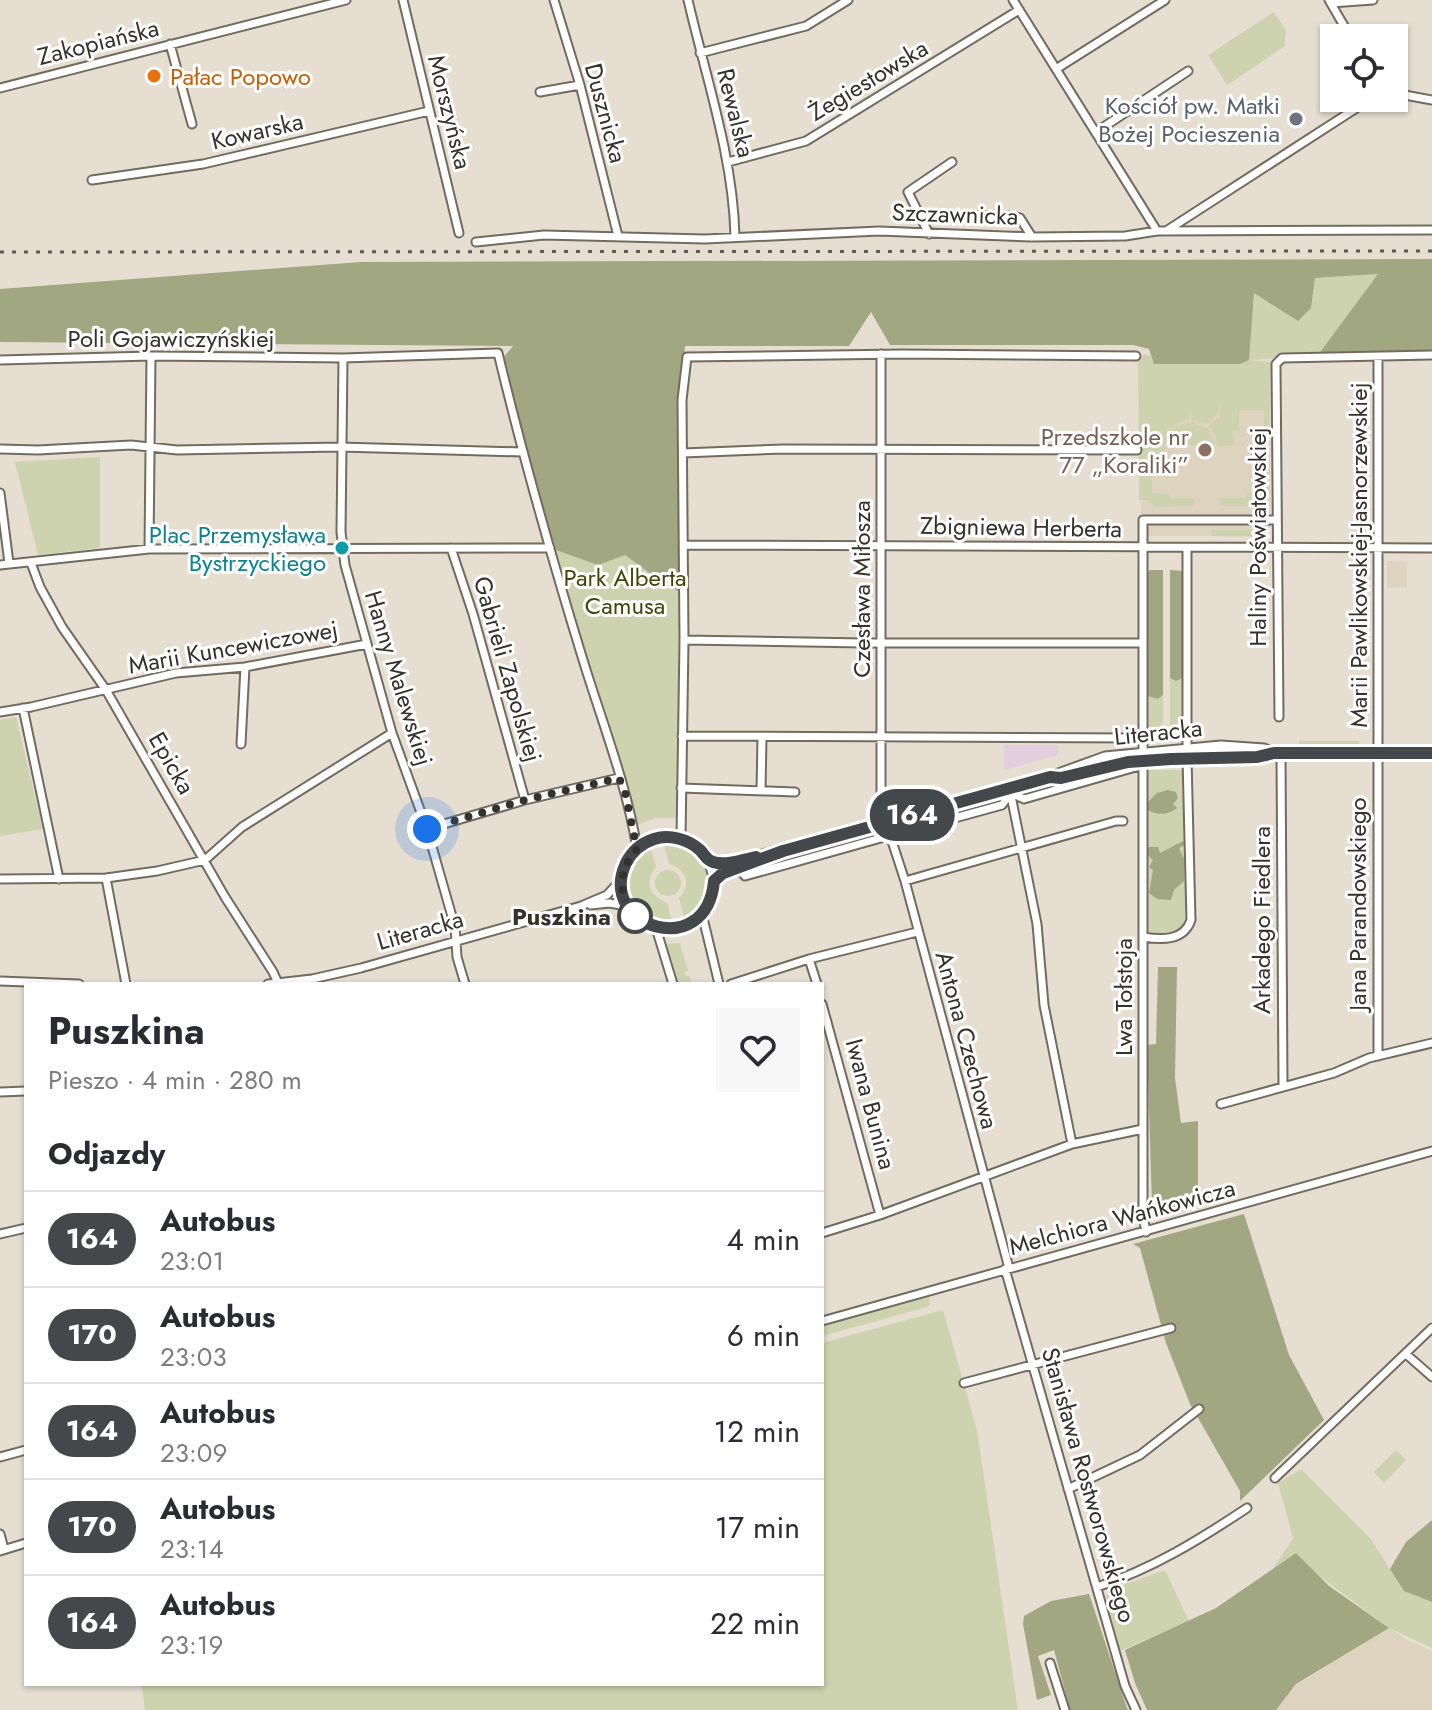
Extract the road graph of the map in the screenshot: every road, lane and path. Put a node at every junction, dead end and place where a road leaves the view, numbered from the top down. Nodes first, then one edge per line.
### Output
1 (346, 0) edge
2 (403, 0) edge
3 (554, 0) edge
4 (688, 0) edge
5 (848, 0) edge
6 (1013, 0) edge
7 (1165, 0) edge
8 (1373, 0) edge
9 (1330, 2) edge
10 (1019, 10) junction
11 (1343, 24) edge
12 (170, 44) junction
13 (700, 53) junction
14 (1056, 69) junction
15 (1188, 71) dead end
16 (580, 85) junction
17 (0, 88) edge
18 (540, 92) dead end
19 (1408, 96) edge
20 (1432, 100) edge
21 (429, 111) junction
22 (1350, 112) edge
23 (192, 124) dead end
24 (1096, 132) junction
25 (728, 162) junction
26 (952, 162) dead end
27 (92, 180) dead end
28 (918, 215) junction
29 (1432, 230) edge
30 (1161, 231) junction
31 (459, 233) dead end
32 (929, 234) junction
33 (618, 236) junction
34 (735, 236) junction
35 (1032, 237) junction
36 (476, 242) dead end
37 (881, 354) junction
38 (1432, 355) edge
39 (151, 356) junction
40 (1136, 356) dead end
41 (1378, 357) junction
42 (343, 358) junction
43 (0, 360) edge
44 (151, 447) junction
45 (340, 447) junction
46 (0, 449) edge
47 (1137, 450) dead end
48 (881, 451) junction
49 (522, 452) junction
50 (683, 453) junction
51 (0, 493) edge
52 (1277, 520) junction
53 (684, 545) junction
54 (881, 546) junction
55 (451, 548) junction
56 (550, 548) junction
57 (1143, 548) junction
58 (1187, 548) junction
59 (1278, 548) junction
60 (1379, 548) junction
61 (1432, 548) edge
62 (149, 549) junction
63 (342, 549) junction
64 (9, 563) junction
65 (31, 563) junction
66 (0, 565) edge
67 (684, 640) junction
68 (881, 643) junction
69 (1143, 643) junction
70 (367, 644) junction
71 (245, 667) junction
72 (106, 690) junction
73 (23, 708) junction
74 (0, 712) edge
75 (1279, 717) dead end
76 (392, 733) junction
77 (682, 736) junction
78 (881, 736) junction
79 (762, 737) junction
80 (1143, 738) junction
81 (241, 744) dead end
82 (1187, 753) junction
83 (1277, 753) junction
84 (1377, 753) junction
85 (1432, 753) edge
86 (1143, 760) junction
87 (619, 778) junction
88 (681, 788) junction
89 (761, 791) junction
90 (1010, 791) junction
91 (795, 792) dead end
92 (525, 800) junction
93 (1123, 821) dead end
94 (886, 825) junction
95 (427, 829) junction
96 (681, 839) junction
97 (1023, 848) junction
98 (637, 849) junction
99 (783, 851) junction
100 (205, 860) junction
101 (707, 860) junction
102 (737, 867) junction
103 (106, 878) junction
104 (0, 879) edge
105 (59, 879) junction
106 (622, 879) junction
107 (714, 881) junction
108 (905, 881) junction
109 (581, 906) junction
110 (627, 906) junction
111 (702, 914) junction
112 (656, 928) junction
113 (917, 932) junction
114 (1143, 937) junction
115 (457, 941) junction
116 (809, 959) junction
117 (0, 981) edge
118 (26, 982) edge
119 (126, 982) edge
120 (278, 982) edge
121 (284, 982) edge
122 (464, 982) edge
123 (672, 982) edge
124 (719, 982) edge
125 (737, 982) edge
126 (816, 982) edge
127 (824, 1011) edge
128 (1432, 1043) edge
129 (1378, 1056) junction
130 (1283, 1087) junction
131 (24, 1091) edge
132 (0, 1092) edge
133 (1221, 1104) dead end
134 (1143, 1129) junction
135 (1072, 1144) junction
136 (1432, 1151) edge
137 (984, 1175) junction
138 (880, 1215) junction
139 (24, 1228) edge
140 (824, 1232) edge
141 (1146, 1232) junction
142 (0, 1234) edge
143 (1007, 1268) junction
144 (824, 1320) edge
145 (1171, 1328) dead end
146 (1432, 1328) edge
147 (1406, 1354) junction
148 (1034, 1364) junction
149 (1432, 1377) edge
150 (964, 1383) dead end
151 (1199, 1409) dead end
152 (24, 1451) edge
153 (0, 1457) edge
154 (1275, 1478) dead end
155 (1068, 1489) junction
156 (1247, 1508) dead end
157 (0, 1534) edge
158 (24, 1544) edge
159 (2, 1550) edge
160 (1097, 1587) junction
161 (1050, 1663) dead end
162 (1065, 1710) edge
163 (1136, 1710) edge

1 - 12 street, Zakopiańska
2 - 21 street, Morszyńska
3 - 16 street, Dusznicka
4 - 13 street, Rewalska
5 - 13 street
6 - 10 street
7 - 14 street
8 - 9 street
9 - 11 street
10 - 14 street
10 - 25 street, Żegiestowska
12 - 17 street, Zakopiańska
12 - 23 street
13 - 25 street, Rewalska
14 - 24 street
15 - 24 street
16 - 18 street
16 - 33 street, Dusznicka
19 - 20 street
21 - 27 street, Kowarska
21 - 31 street, Morszyńska
22 - 30 street
24 - 30 street
25 - 34 street, Rewalska
26 - 28 street
28 - 32 street
28 - 35 street
29 - 30 street, Szczawnicka
30 - 35 street, Szczawnicka
32 - 34 street, Szczawnicka
32 - 35 street, Szczawnicka
33 - 34 street, Szczawnicka
33 - 36 street, Szczawnicka
37 - 40 street
37 - 48 street, Czesława Miłosza
37 - 50 street
38 - 41 street
39 - 42 street, Poli Gojawiczyńskiej
39 - 43 street, Poli Gojawiczyńskiej
39 - 44 street
41 - 52 street, Haliny Poświatowskiej
41 - 60 street, Marii Pawlikowskiej-Jasnorzewskiej
42 - 45 street
42 - 49 street, Poli Gojawiczyńskiej
44 - 45 street
44 - 46 street
44 - 62 street
45 - 49 street
45 - 63 street, Hanny Malewskiej
47 - 48 street
48 - 50 street
48 - 54 street, Czesława Miłosza
49 - 56 street
50 - 53 street
51 - 64 street
52 - 57 street
52 - 59 street, Haliny Poświatowskiej
53 - 54 street, Zbigniewa Herberta
53 - 67 street
54 - 57 street, Zbigniewa Herberta
54 - 68 street, Czesława Miłosza
55 - 56 street
55 - 63 street
55 - 92 street, Gabrieli Zapolskiej
56 - 87 street
57 - 58 street, Zbigniewa Herberta
57 - 69 street, Lwa Tołstoja
58 - 59 street, Zbigniewa Herberta
58 - 82 street
59 - 60 street, Zbigniewa Herberta
59 - 75 street, Haliny Poświatowskiej
60 - 61 street, Zbigniewa Herberta
60 - 84 street, Marii Pawlikowskiej-Jasnorzewskiej
62 - 63 street
62 - 65 street
63 - 70 street, Hanny Malewskiej
64 - 65 street
64 - 66 street
65 - 72 street, Epicka
67 - 68 street
67 - 77 street
68 - 69 street
68 - 78 street, Czesława Miłosza
69 - 80 street, Lwa Tołstoja
70 - 71 street, Marii Kuncewiczowej
70 - 76 street, Hanny Malewskiej
71 - 72 street, Marii Kuncewiczowej
71 - 81 street
72 - 73 street, Marii Kuncewiczowej
72 - 100 street, Epicka
73 - 74 street, Marii Kuncewiczowej
73 - 105 street
76 - 95 street, Hanny Malewskiej
76 - 100 street
77 - 79 street
77 - 88 street
78 - 79 street
78 - 80 street
78 - 94 street, Czesława Miłosza
79 - 89 street
80 - 86 street, Lwa Tołstoja
82 - 83 street, Literacka
82 - 86 street, Literacka
82 - 114 street
83 - 84 street, Literacka
83 - 130 street, Arkadego Fiedlera
84 - 85 street, Literacka
84 - 129 street, Jana Parandowskiego
86 - 90 street, Literacka
86 - 90 street
86 - 114 street, Lwa Tołstoja
87 - 92 street
87 - 98 street
88 - 89 street
88 - 96 street
89 - 91 street
90 - 94 street, Literacka
90 - 97 street
92 - 95 street
93 - 97 street
94 - 99 street, Literacka
94 - 102 street
94 - 108 street, Antona Czechowa
95 - 115 street, Hanny Malewskiej
96 - 98 street
96 - 101 street
97 - 108 street
97 - 135 street
98 - 106 street
99 - 101 street, Literacka
99 - 102 street, Literacka
100 - 103 street
100 - 120 street, Epicka
101 - 107 street
102 - 107 street, Literacka
103 - 105 street
103 - 119 street
104 - 105 street
106 - 109 street, Literacka
106 - 110 street
107 - 111 street
108 - 113 street, Antona Czechowa
109 - 110 street, Literacka
109 - 115 street, Literacka
110 - 112 street
111 - 112 street
111 - 124 street
112 - 123 street
113 - 116 street
113 - 137 street, Antona Czechowa
114 - 134 street, Lwa Tołstoja
115 - 121 street, Literacka
115 - 122 street, Hanny Malewskiej
116 - 125 street
116 - 126 street
117 - 118 street
127 - 138 street, Iwana Bunina
128 - 129 street
129 - 130 street
130 - 133 street
131 - 132 street
134 - 135 street
134 - 141 street, Lwa Tołstoja
135 - 137 street
136 - 141 street, Melchiora Wańkowicza
137 - 138 street
137 - 143 street, Antona Czechowa
138 - 140 street
139 - 142 street
141 - 143 street, Melchiora Wańkowicza
143 - 144 street, Melchiora Wańkowicza
143 - 148 street, Stanisława Rostworowskiego
145 - 148 street
146 - 147 street
147 - 149 street
147 - 154 street
148 - 150 street
148 - 155 street, Stanisława Rostworowskiego
151 - 155 street
152 - 153 street
155 - 160 street, Stanisława Rostworowskiego
156 - 160 street
157 - 159 street
158 - 159 street
160 - 163 street, Stanisława Rostworowskiego
161 - 162 street

